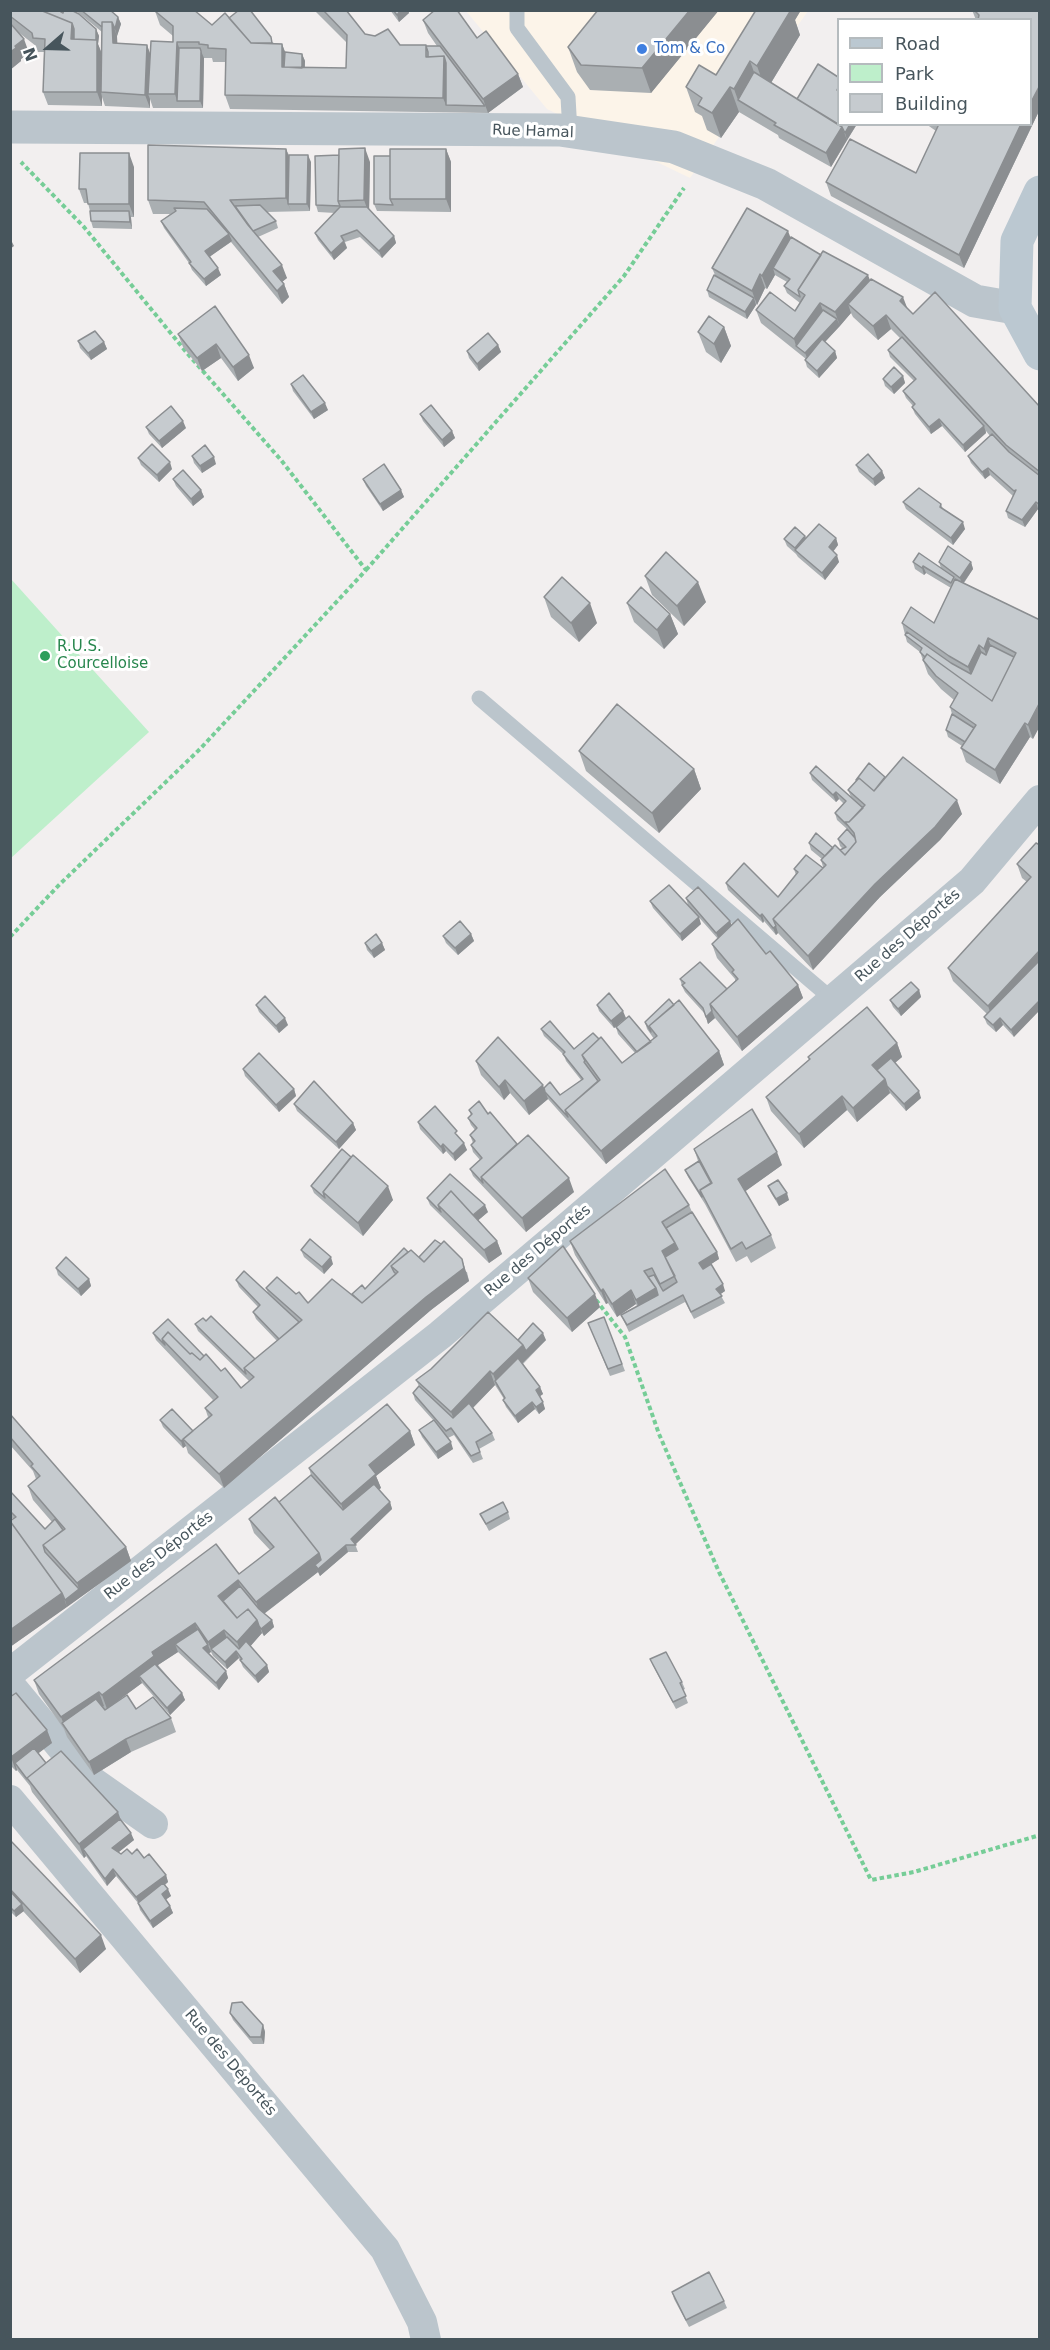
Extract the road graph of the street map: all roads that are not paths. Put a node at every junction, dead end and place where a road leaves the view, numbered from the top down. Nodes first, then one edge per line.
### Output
1 (517, 10) edge
2 (10, 127) edge
3 (570, 132) junction
4 (1040, 192) edge
5 (1015, 308) junction
6 (1040, 354) edge
7 (479, 698) dead end
8 (1040, 800) edge
9 (833, 1000) junction
10 (10, 1673) edge
11 (10, 1685) edge
12 (10, 1800) edge
13 (153, 1824) dead end
14 (426, 2340) edge

1 - 3 lane
2 - 3 street, Rue Hamal
3 - 5 street, Rue Hamal
4 - 5 main road
5 - 6 main road
7 - 9 lane
8 - 9 street, Rue des Déportés
9 - 10 street, Rue des Déportés
11 - 13 street
12 - 14 street, Rue des Déportés

